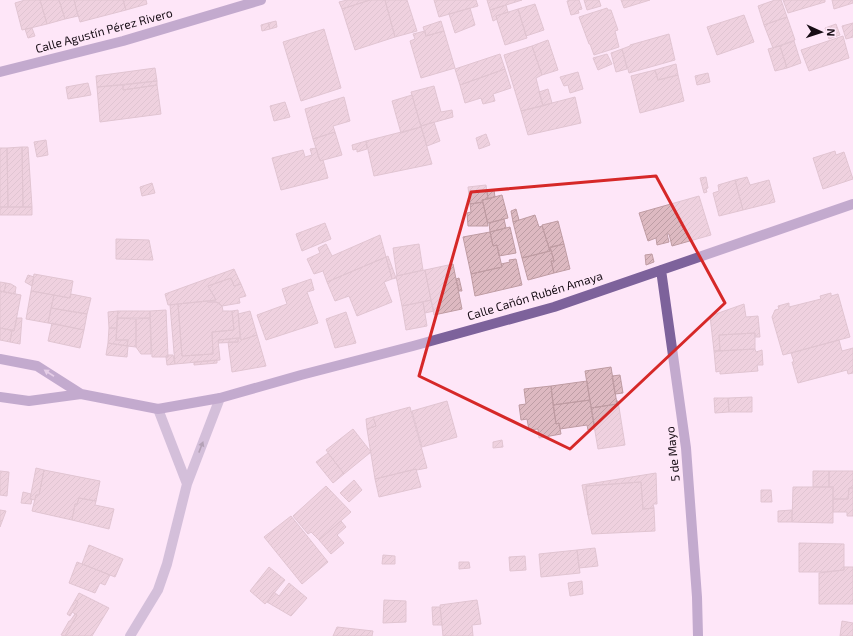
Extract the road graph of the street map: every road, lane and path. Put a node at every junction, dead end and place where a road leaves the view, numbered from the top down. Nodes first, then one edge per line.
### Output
1 (261, 0) edge
2 (0, 72) edge
3 (853, 204) edge
4 (661, 270) junction
5 (0, 359) edge
6 (81, 394) junction
7 (0, 397) edge
8 (220, 398) junction
9 (158, 409) junction
10 (187, 484) junction
11 (130, 636) edge
12 (698, 636) edge

1 - 2 main road, Calle Agustín Pérez Rivero
3 - 4 main road, Calle Cañón Rubén Amaya
4 - 8 main road, Calle Cañón Rubén Amaya
4 - 12 main road, 5 de Mayo
6 -> 5 main road
6 - 7 main road
6 - 9 main road
8 - 9 main road, Calle Cañón Rubén Amaya
10 -> 8 street
9 - 10 street
10 - 11 street

